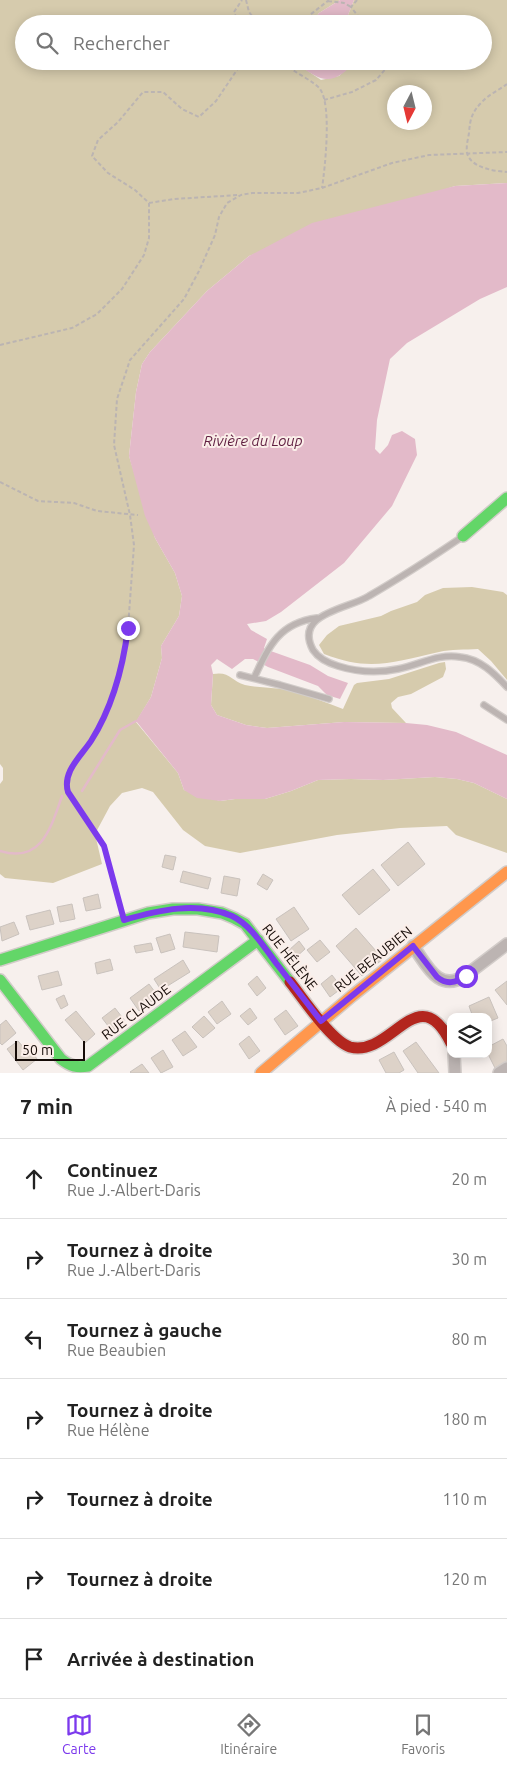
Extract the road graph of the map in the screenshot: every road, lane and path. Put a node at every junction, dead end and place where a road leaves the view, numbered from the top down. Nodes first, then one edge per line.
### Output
1 (242, 0) edge
2 (246, 0) edge
3 (329, 0) edge
4 (357, 0) edge
5 (351, 7) junction
6 (235, 15) edge
7 (252, 15) edge
8 (310, 15) edge
9 (357, 15) edge
10 (238, 70) edge
11 (292, 70) edge
12 (385, 70) edge
13 (507, 84) edge
14 (324, 100) junction
15 (507, 152) edge
16 (468, 154) junction
17 (507, 172) edge
18 (322, 188) junction
19 (241, 195) junction
20 (149, 203) junction
21 (0, 345) edge
22 (0, 482) edge
23 (507, 498) edge
24 (130, 515) junction
25 (138, 515) dead end
26 (463, 536) joint
27 (319, 618) junction
28 (240, 675) dead end
29 (254, 678) junction
30 (507, 687) edge
31 (329, 700) dead end
32 (484, 705) dead end
33 (507, 720) edge
34 (507, 872) edge
35 (124, 920) junction
36 (258, 940) junction
37 (507, 944) edge
38 (413, 946) junction
39 (0, 960) edge
40 (0, 980) edge
41 (321, 1021) junction
42 (447, 1036) edge
43 (454, 1058) edge
44 (507, 1068) edge
45 (261, 1073) edge
46 (455, 1073) edge
47 (500, 1073) edge

1 - 6 path
2 - 7 path
3 - 5 path
3 - 8 path
4 - 5 path
5 - 9 path
10 - 20 path
11 - 14 path
12 - 14 path
13 - 16 path
14 - 18 path
15 - 16 path
16 - 17 path
16 - 18 path
18 - 19 path
19 - 20 path
19 - 24 path
20 - 21 path
22 - 24 path
23 - 26 street
24 - 25 path
24 - 35 path
26 - 27 lane
27 - 29 lane
27 - 30 lane
28 - 29 lane
29 - 31 lane
32 - 33 lane
34 - 38 street, RUE BEAUBIEN
35 - 36 street, RUE HÉLÈNE
35 - 39 street, RUE HÉLÈNE
36 - 40 street, RUE CLAUDE
36 - 41 street, RUE HÉLÈNE
37 - 38 street
38 - 41 street, RUE BEAUBIEN
41 - 42 street, RUE HÉLÈNE
41 - 45 street, RUE BEAUBIEN
43 - 46 street
44 - 47 street

